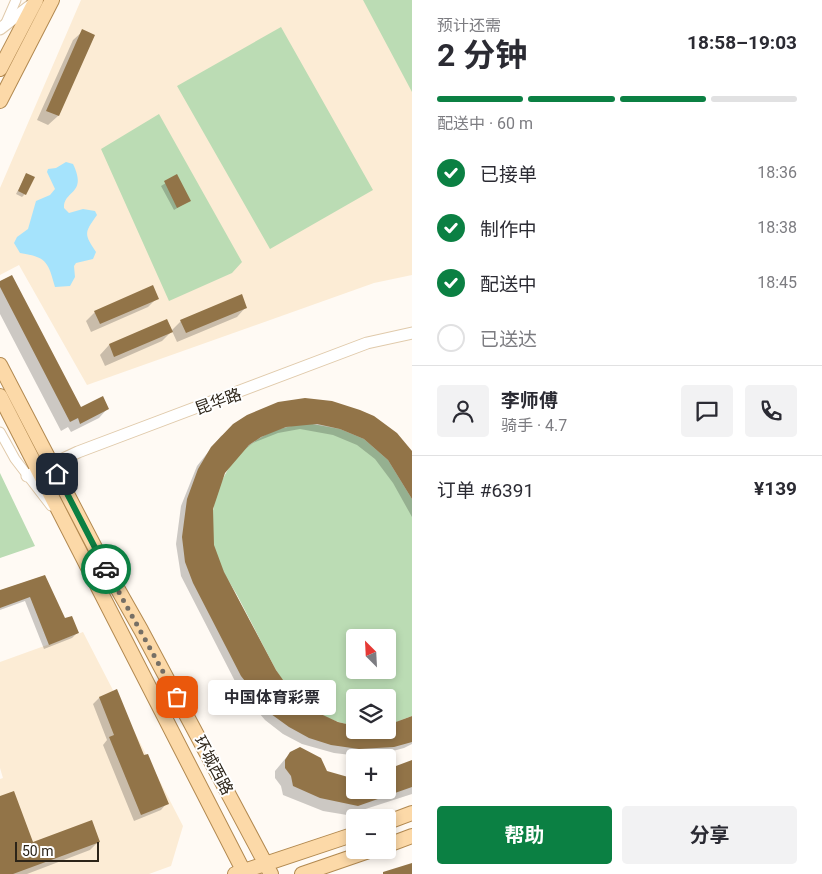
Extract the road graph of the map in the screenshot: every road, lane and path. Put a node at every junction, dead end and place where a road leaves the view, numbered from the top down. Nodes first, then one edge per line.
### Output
1 (16, 0) edge
2 (36, 0) edge
3 (52, 0) edge
4 (2, 28) edge
5 (0, 69) edge
6 (0, 101) edge
7 (412, 332) edge
8 (0, 366) edge
9 (0, 396) edge
10 (0, 432) edge
11 (52, 464) junction
12 (33, 473) junction
13 (412, 814) edge
14 (396, 819) edge
15 (412, 836) edge
16 (346, 838) edge
17 (396, 841) edge
18 (346, 859) edge
19 (268, 869) edge
20 (241, 873) edge
21 (302, 874) edge

1 - 4 street
2 - 4 street
2 - 5 main road
3 - 6 main road
7 - 11 street, 昆华路
8 - 11 main road, 环城西路
9 - 12 main road, 环城西路
10 - 12 street
11 - 12 street, 昆华路
11 - 19 main road, 环城西路
12 - 20 main road, 环城西路
13 - 14 main road
15 - 17 main road
16 - 19 main road
18 - 21 main road
19 - 20 main road

